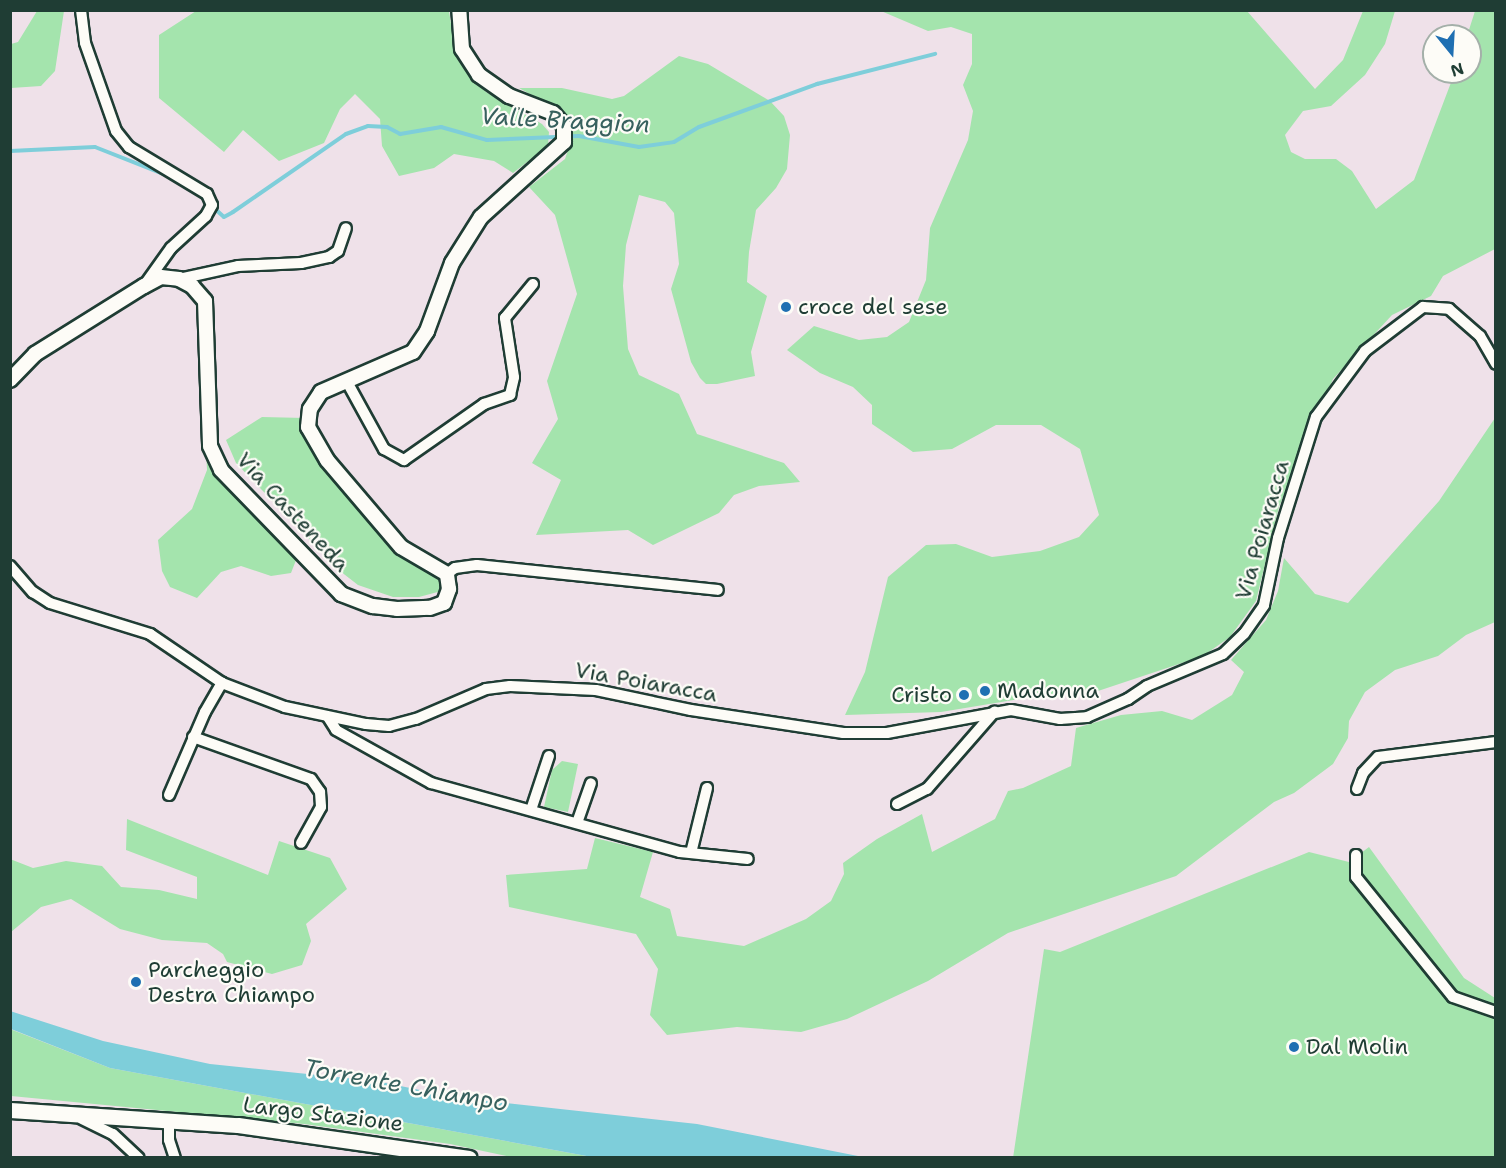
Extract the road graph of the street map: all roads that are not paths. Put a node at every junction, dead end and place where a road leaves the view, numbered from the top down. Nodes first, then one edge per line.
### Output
1 (81, 10) edge
2 (459, 10) edge
3 (346, 228) dead end
4 (179, 279) junction
5 (534, 284) dead end
6 (144, 286) junction
7 (1496, 364) edge
8 (10, 380) edge
9 (346, 380) junction
10 (10, 566) edge
11 (447, 574) junction
12 (718, 590) dead end
13 (222, 683) junction
14 (996, 711) junction
15 (328, 717) junction
16 (193, 737) junction
17 (1496, 742) edge
18 (549, 756) dead end
19 (591, 783) dead end
20 (707, 788) dead end
21 (1358, 789) dead end
22 (169, 795) dead end
23 (897, 804) dead end
24 (531, 810) junction
25 (578, 823) junction
26 (301, 843) dead end
27 (691, 854) junction
28 (1356, 855) dead end
29 (748, 859) dead end
30 (1496, 1012) edge
31 (10, 1101) edge
32 (10, 1110) edge
33 (61, 1114) junction
34 (169, 1119) junction
35 (140, 1158) edge
36 (175, 1158) edge
37 (469, 1158) edge

1 - 6 street
2 - 9 street
3 - 4 street
4 - 6 street
4 - 11 street, Via Casteneda
5 - 9 street
6 - 8 street
7 - 14 street, Via Poiaracca
9 - 11 street
10 - 13 street, Via Poiaracca
11 - 12 street
13 - 15 street, Via Poiaracca
13 - 16 street
14 - 15 street, Via Poiaracca
14 - 23 street
15 - 24 street
16 - 22 street
16 - 26 street
17 - 21 street
18 - 24 street
19 - 25 street
20 - 27 street
24 - 25 street
25 - 27 street
27 - 29 street
28 - 30 street
31 - 34 main road, Largo Stazione
32 - 33 main road, Largo Stazione
33 - 34 main road, Largo Stazione
33 - 35 street
34 - 36 street
34 - 37 main road, Largo Stazione

